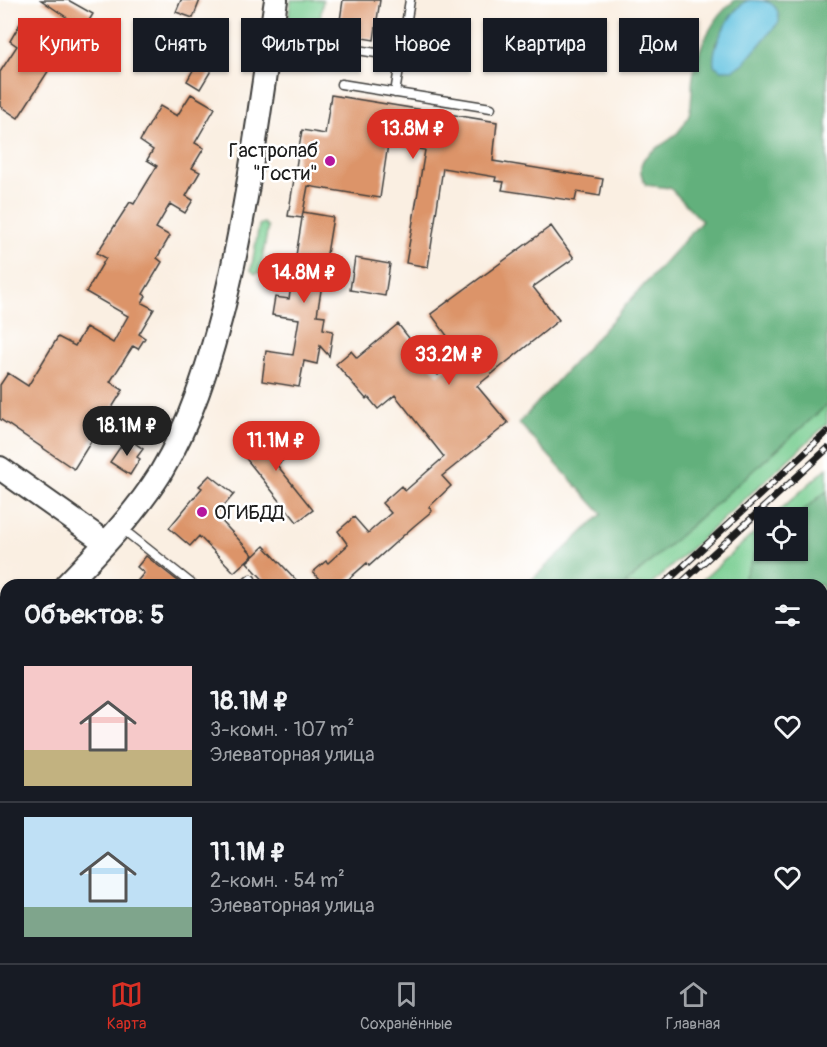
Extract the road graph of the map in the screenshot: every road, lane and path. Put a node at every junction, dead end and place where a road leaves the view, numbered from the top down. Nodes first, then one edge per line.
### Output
1 (276, 0) edge
2 (410, 0) edge
3 (274, 18) edge
4 (407, 18) edge
5 (265, 72) edge
6 (398, 72) edge
7 (341, 84) dead end
8 (395, 93) junction
9 (490, 108) dead end
10 (0, 468) edge
11 (113, 535) junction
12 (72, 579) edge
13 (183, 579) edge

1 - 3 street
2 - 4 lane
5 - 11 street
6 - 8 lane
7 - 8 lane
8 - 9 lane
10 - 11 street
11 - 12 street
11 - 13 lane

